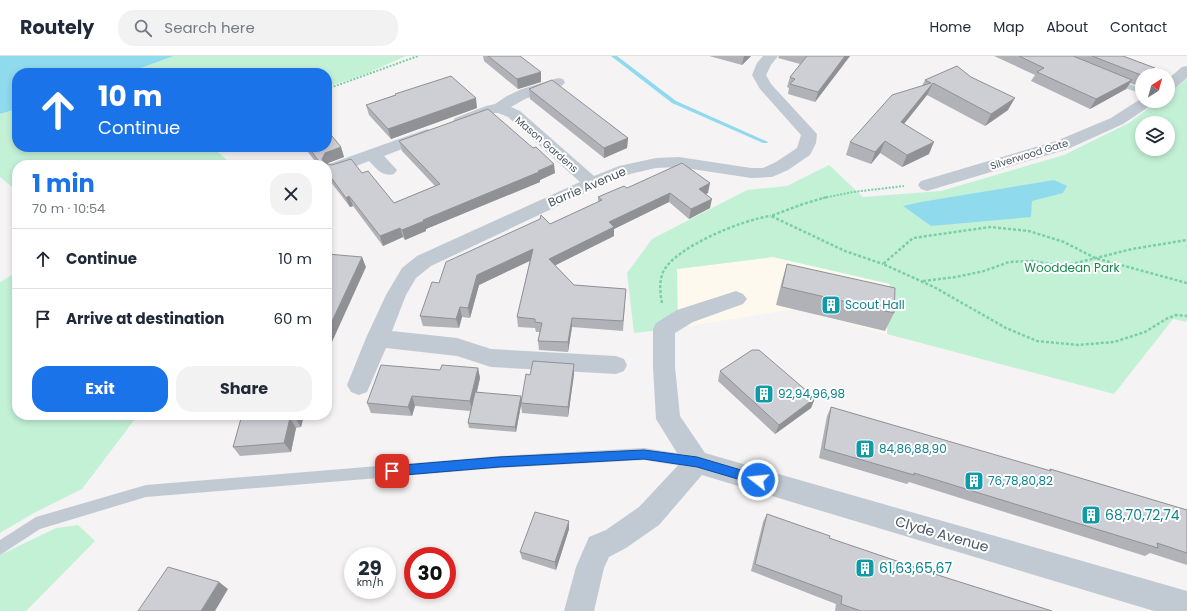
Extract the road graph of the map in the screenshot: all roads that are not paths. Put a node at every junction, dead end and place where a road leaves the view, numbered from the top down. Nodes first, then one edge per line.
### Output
1 (771, 56) edge
2 (1187, 70) edge
3 (1108, 78) edge
4 (1175, 80) edge
5 (558, 82) dead end
6 (1135, 89) edge
7 (500, 108) junction
8 (1137, 108) edge
9 (372, 154) junction
10 (335, 168) edge
11 (388, 170) dead end
12 (592, 183) junction
13 (927, 185) road end
14 (736, 299) dead end
15 (377, 338) junction
16 (616, 365) dead end
17 (358, 385) dead end
18 (697, 462) junction
19 (0, 548) edge
20 (1187, 606) edge
21 (579, 611) edge

1 - 12 street, Barrie Avenue
2 - 4 street
3 - 6 lane
5 - 7 street, Mason Gardens
7 - 9 street, Mason Gardens
7 - 12 street, Mason Gardens
8 - 13 street, Silverwood Gate
9 - 10 street, Mason Gardens
9 - 11 street
12 - 15 street, Barrie Avenue
14 - 18 street
15 - 16 street
15 - 17 street, Barrie Avenue
18 - 19 lane
18 - 20 street, Clyde Avenue
18 - 21 street

